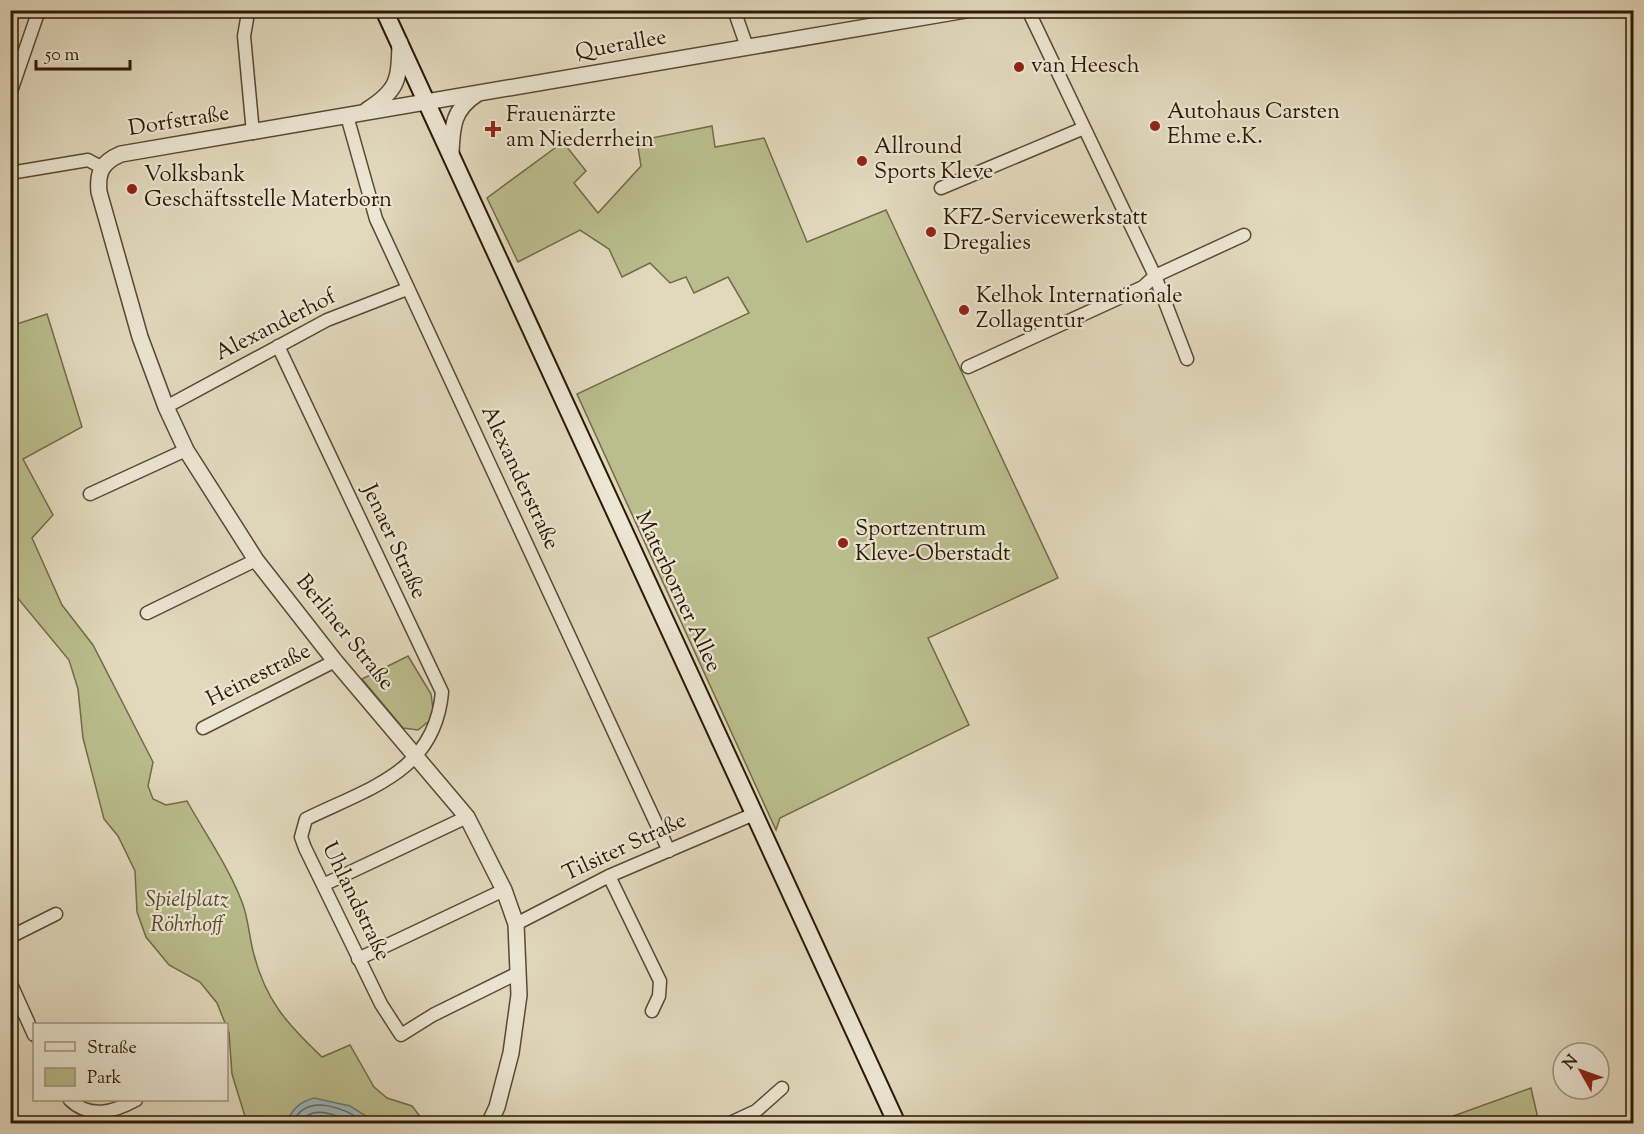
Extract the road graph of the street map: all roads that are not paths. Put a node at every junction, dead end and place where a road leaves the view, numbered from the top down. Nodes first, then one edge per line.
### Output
1 (39, 10) edge
2 (384, 10) edge
3 (734, 10) edge
4 (966, 10) edge
5 (1028, 10) edge
6 (248, 13) dead end
7 (399, 42) junction
8 (747, 47) junction
9 (482, 91) junction
10 (10, 94) edge
11 (427, 102) junction
12 (362, 113) junction
13 (347, 116) junction
14 (1084, 128) junction
15 (253, 133) junction
16 (451, 153) junction
17 (101, 167) junction
18 (10, 173) edge
19 (941, 188) dead end
20 (1244, 235) dead end
21 (1155, 276) junction
22 (407, 289) junction
23 (278, 346) junction
24 (1187, 359) dead end
25 (968, 367) dead end
26 (166, 407) junction
27 (186, 450) junction
28 (90, 494) dead end
29 (256, 560) junction
30 (147, 613) dead end
31 (335, 662) junction
32 (203, 728) dead end
33 (418, 756) junction
34 (754, 814) junction
35 (467, 817) junction
36 (669, 851) junction
37 (609, 876) junction
38 (323, 885) junction
39 (504, 890) junction
40 (56, 914) dead end
41 (516, 924) junction
42 (10, 938) edge
43 (358, 959) junction
44 (518, 973) junction
45 (10, 982) edge
46 (652, 1011) dead end
47 (33, 1033) edge
48 (782, 1088) dead end
49 (71, 1101) edge
50 (134, 1101) edge
51 (489, 1124) edge
52 (728, 1124) edge
53 (897, 1124) edge

1 - 10 street
2 - 7 main road, Materborner Allee
3 - 8 street
4 - 8 street, Querallee
5 - 14 street
6 - 15 street, Dorfstraße
7 - 11 main road, Materborner Allee
7 - 12 street
8 - 9 street, Querallee
9 - 11 street, Querallee
9 - 16 street
11 - 12 street, Dorfstraße
11 - 16 main road, Materborner Allee
12 - 13 street, Dorfstraße
13 - 15 street, Dorfstraße
13 - 22 street, Alexanderstraße
14 - 19 street
14 - 21 street
15 - 17 street, Dorfstraße
16 - 34 main road, Materborner Allee
17 - 18 street
17 - 26 street, Berliner Straße
20 - 21 street
21 - 24 street
21 - 25 street
22 - 23 street, Alexanderhof
22 - 36 street, Alexanderstraße
23 - 26 street, Alexanderhof
23 - 33 street, Jenaer Straße
26 - 27 street, Berliner Straße
27 - 28 street
27 - 29 street, Berliner Straße
29 - 30 street
29 - 31 street, Berliner Straße
31 - 32 street, Heinestraße
31 - 33 street, Berliner Straße
33 - 35 street, Berliner Straße
33 - 38 street, Uhlandstraße
34 - 36 street, Tilsiter Straße
34 - 53 main road, Materborner Allee
35 - 38 street
35 - 39 street, Berliner Straße
36 - 37 street, Tilsiter Straße
37 - 41 street, Tilsiter Straße
37 - 46 street
38 - 43 street, Uhlandstraße
39 - 41 street, Berliner Straße
39 - 43 street
40 - 42 street
41 - 44 street, Berliner Straße
43 - 44 street, Uhlandstraße
44 - 51 street, Berliner Straße
45 - 47 street
48 - 52 street
49 - 50 street

